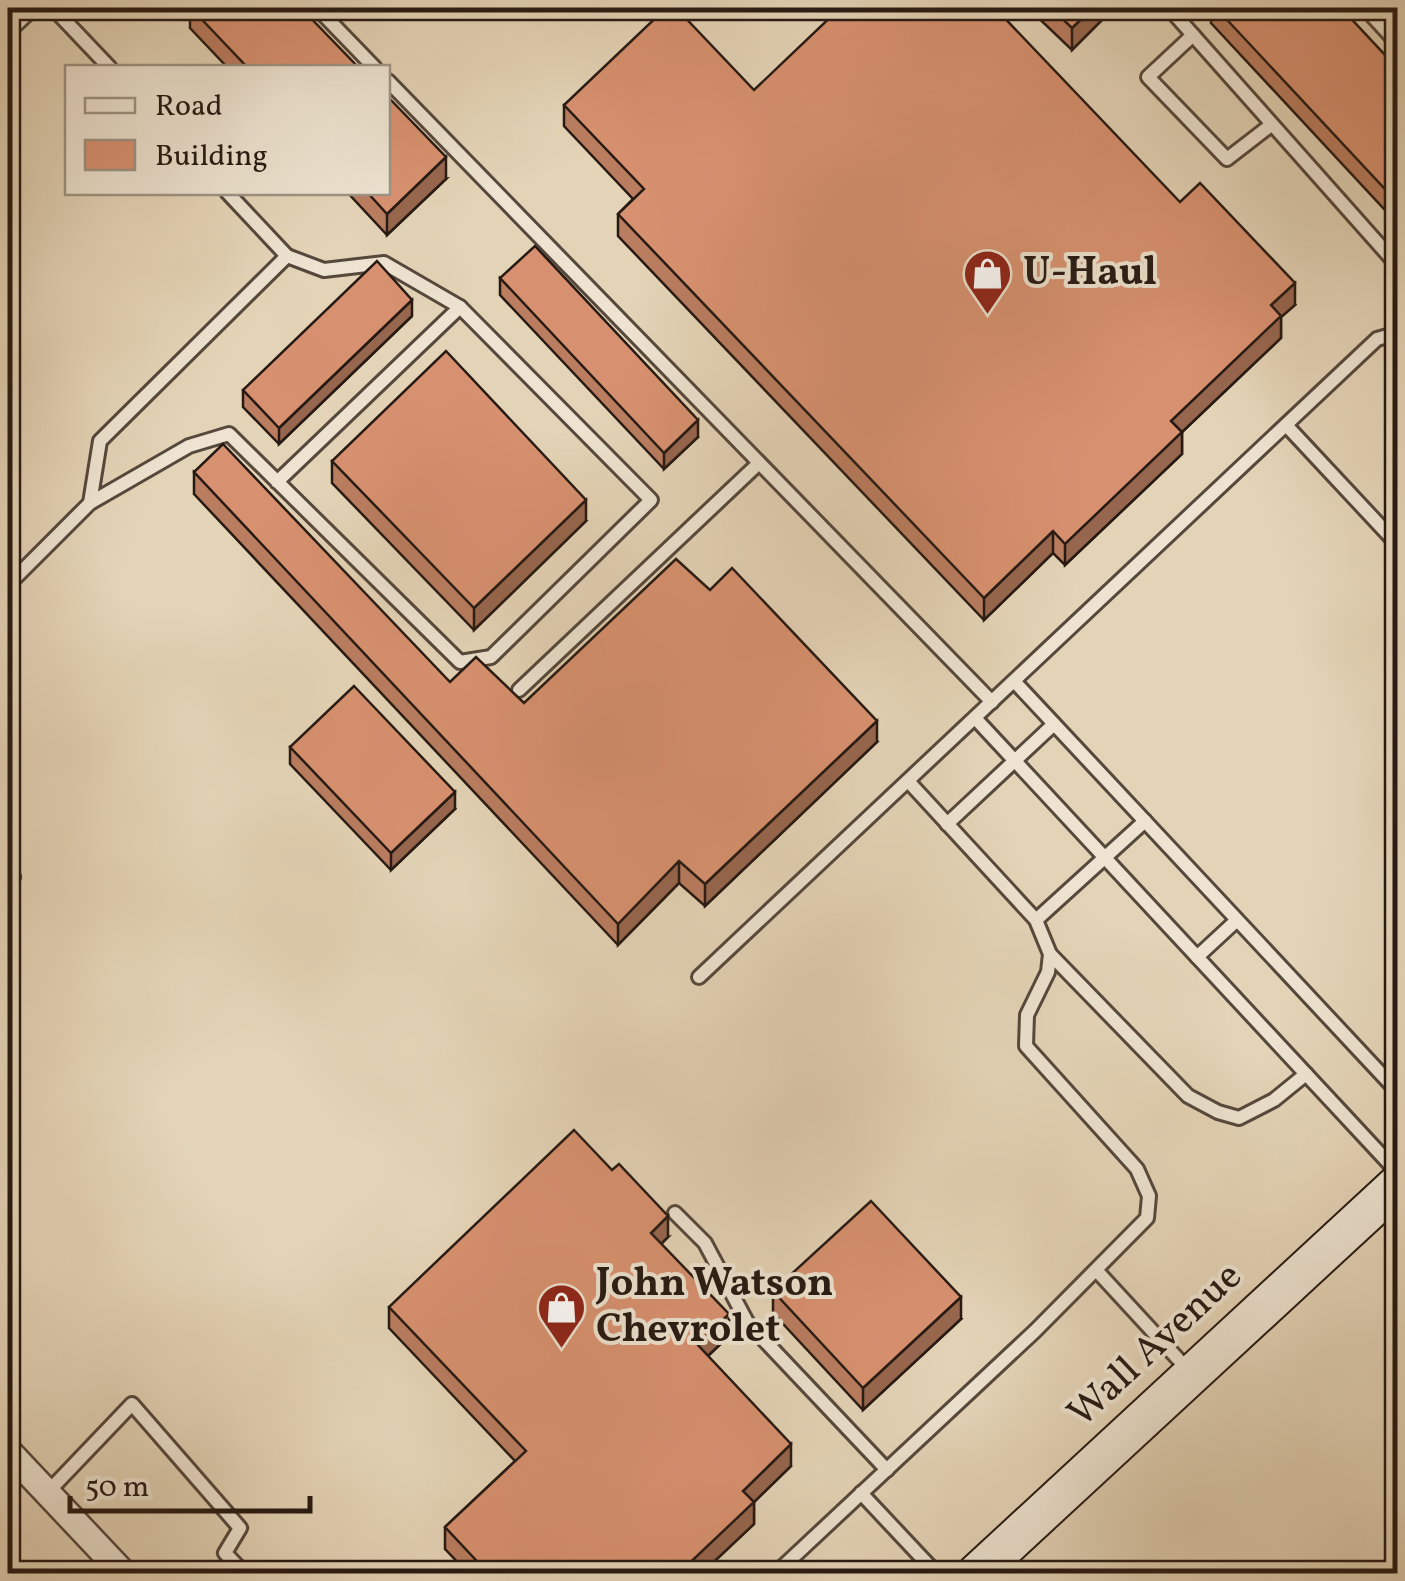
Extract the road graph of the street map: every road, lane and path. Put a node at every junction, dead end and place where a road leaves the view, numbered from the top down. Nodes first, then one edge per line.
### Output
1 (34, 8) edge
2 (54, 8) edge
3 (323, 8) edge
4 (1169, 8) edge
5 (1364, 8) edge
6 (8, 32) edge
7 (1193, 34) junction
8 (1398, 44) edge
9 (107, 65) edge
10 (371, 65) edge
11 (390, 83) edge
12 (1271, 124) junction
13 (230, 195) edge
14 (287, 256) junction
15 (1398, 266) edge
16 (460, 307) junction
17 (1398, 334) edge
18 (1286, 425) junction
19 (759, 463) junction
20 (277, 482) junction
21 (90, 504) junction
22 (1398, 546) edge
23 (8, 584) edge
24 (1014, 681) junction
25 (519, 690) dead end
26 (992, 702) junction
27 (975, 718) junction
28 (1054, 724) junction
29 (1014, 760) junction
30 (908, 781) junction
31 (1145, 821) junction
32 (946, 824) junction
33 (1105, 858) junction
34 (8, 871) edge
35 (8, 884) edge
36 (1036, 920) junction
37 (1237, 920) junction
38 (1050, 954) junction
39 (1198, 957) junction
40 (699, 978) dead end
41 (1306, 1074) junction
42 (1398, 1092) edge
43 (1398, 1174) edge
44 (1398, 1184) edge
45 (675, 1213) dead end
46 (1097, 1271) junction
47 (1192, 1374) junction
48 (8, 1451) edge
49 (887, 1470) junction
50 (47, 1492) junction
51 (861, 1494) junction
52 (124, 1573) edge
53 (245, 1574) edge
54 (776, 1574) edge
55 (938, 1574) edge
56 (976, 1574) edge

1 - 6 lane
2 - 9 lane
3 - 10 lane
4 - 7 lane
5 - 8 lane
7 - 12 lane
7 - 12 lane
11 - 19 lane
12 - 15 lane
13 - 14 lane
14 - 16 lane
14 - 21 lane
16 - 20 lane
16 - 20 lane
17 - 18 lane
18 - 22 lane
18 - 24 lane
19 - 25 lane
19 - 26 lane
20 - 21 lane
21 - 23 lane
24 - 26 lane
24 - 28 lane
26 - 27 lane
27 - 29 lane
27 - 30 lane
28 - 29 lane
28 - 31 lane
29 - 32 lane
29 - 33 lane
30 - 32 lane
30 - 40 lane
31 - 33 lane
31 - 37 lane
32 - 36 lane
33 - 36 lane
33 - 39 lane
34 - 35 lane
36 - 38 lane
37 - 39 lane
37 - 42 lane
38 - 41 lane
38 - 46 lane
39 - 41 lane
41 - 43 lane
44 - 47 main road, Wall Avenue
45 - 49 lane
46 - 47 lane
46 - 49 lane
47 - 56 main road, Wall Avenue
48 - 50 street
49 - 51 lane
50 - 52 street
50 - 53 lane
51 - 54 lane
51 - 55 lane

